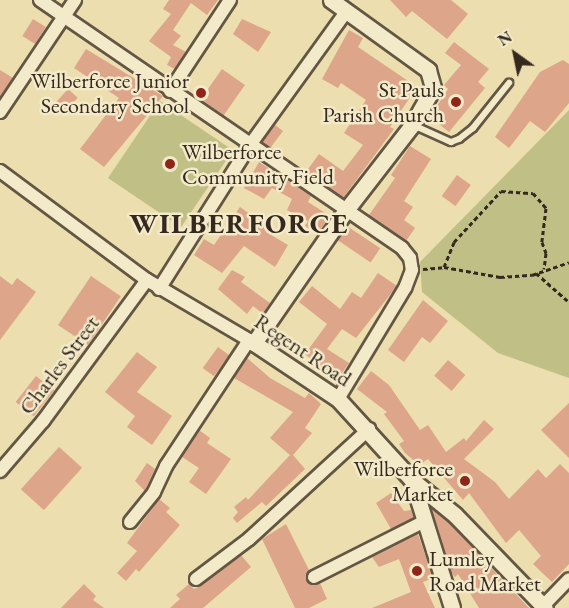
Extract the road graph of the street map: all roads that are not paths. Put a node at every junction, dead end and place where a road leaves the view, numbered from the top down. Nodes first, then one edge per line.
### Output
1 (40, 0) edge
2 (75, 0) edge
3 (230, 0) edge
4 (331, 0) edge
5 (346, 12) junction
6 (64, 16) junction
7 (509, 83) dead end
8 (170, 91) junction
9 (0, 112) edge
10 (412, 125) junction
11 (250, 145) junction
12 (0, 171) edge
13 (346, 210) junction
14 (147, 280) junction
15 (159, 289) junction
16 (252, 341) junction
17 (338, 399) junction
18 (369, 429) junction
19 (0, 471) edge
20 (412, 480) junction
21 (130, 522) dead end
22 (423, 522) junction
23 (314, 577) dead end
24 (196, 579) dead end
25 (569, 579) edge
26 (544, 607) edge
27 (452, 608) edge

1 - 6 street
2 - 6 street
3 - 8 street
4 - 5 street
5 - 10 street
5 - 11 street
6 - 8 street
6 - 9 street
7 - 10 lane
8 - 11 street
10 - 13 street
11 - 13 street
11 - 15 street
12 - 14 street, Regent Road
13 - 16 street
13 - 17 street
14 - 15 street, Regent Road
14 - 19 street, Charles Street
15 - 16 street, Regent Road
16 - 17 street, Regent Road
16 - 21 street
17 - 18 street, Regent Road
18 - 20 street, Regent Road
18 - 24 street
20 - 22 street
20 - 26 street, Regent Road
22 - 23 street
22 - 27 street
25 - 26 street

